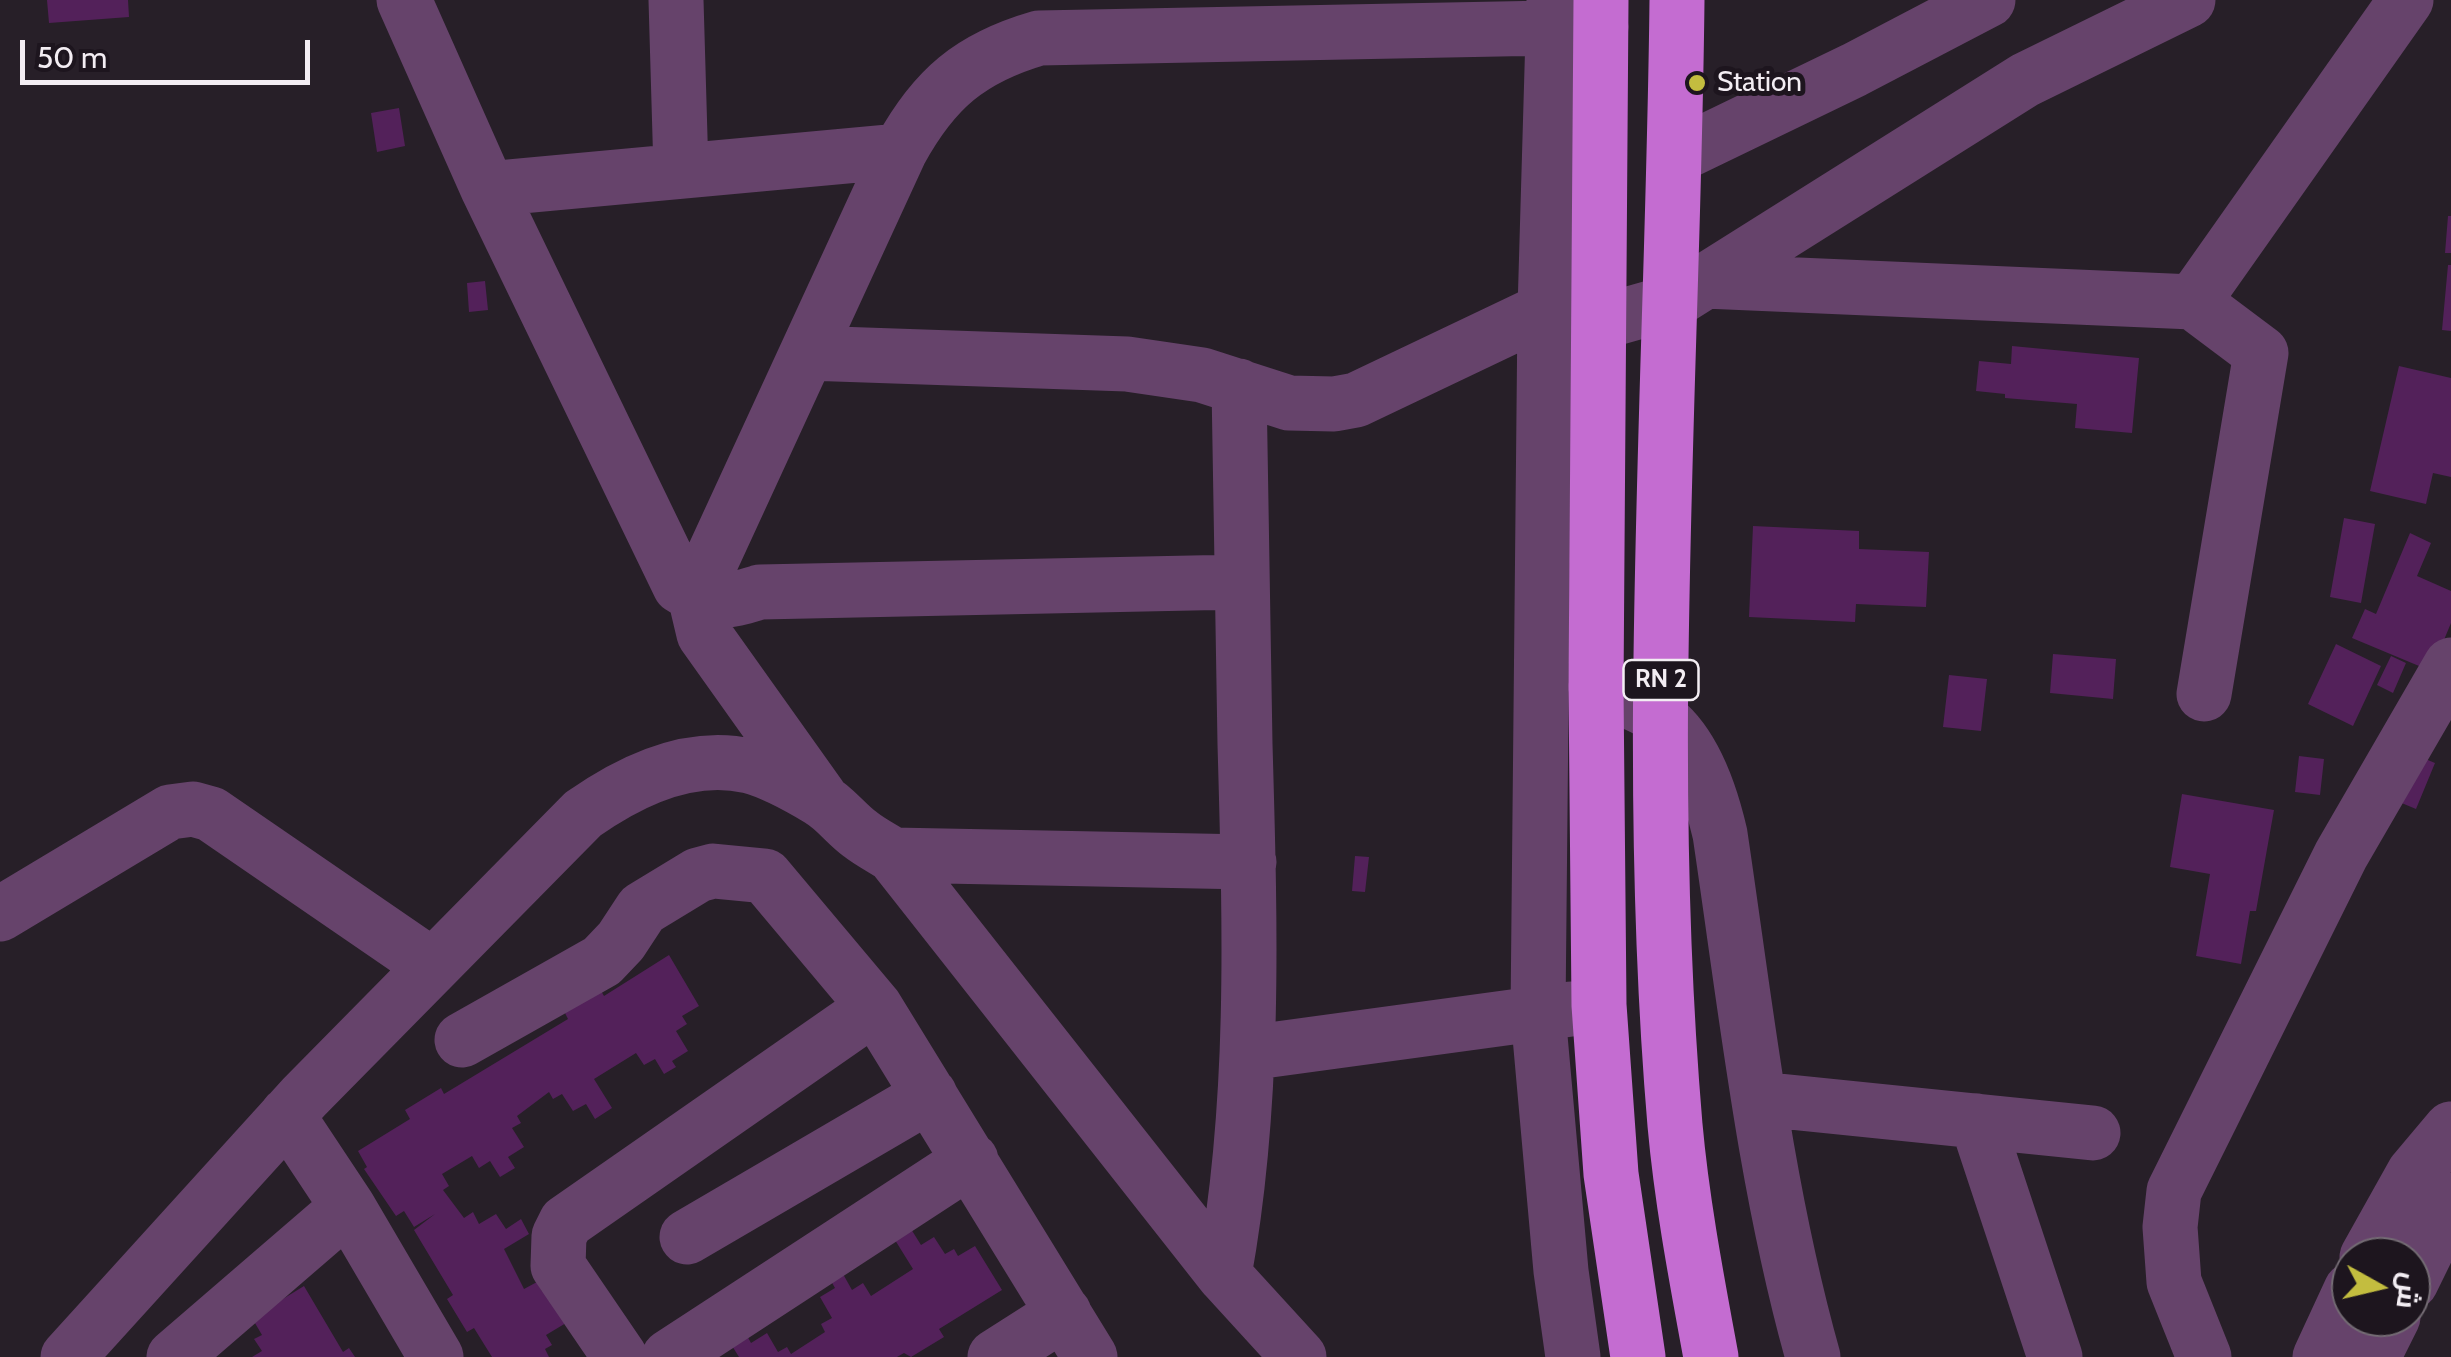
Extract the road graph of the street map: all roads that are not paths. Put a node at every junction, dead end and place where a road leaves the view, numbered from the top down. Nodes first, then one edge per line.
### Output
1 (404, 0) edge
2 (676, 0) edge
3 (1678, 0) edge
4 (1988, 0) edge
5 (2188, 0) edge
6 (2406, 0) edge
7 (1577, 14) edge
8 (900, 151) junction
9 (1676, 156) junction
10 (681, 172) junction
11 (488, 189) junction
12 (1688, 291) junction
13 (2193, 302) junction
14 (1545, 310) junction
15 (1598, 322) junction
16 (808, 353) junction
17 (1239, 386) junction
18 (1240, 582) junction
19 (695, 596) junction
20 (2451, 665) edge
21 (1596, 687) junction
22 (2204, 694) dead end
23 (1660, 718) junction
24 (822, 801) junction
25 (893, 855) junction
26 (1248, 862) junction
27 (0, 914) edge
28 (431, 965) junction
29 (1599, 1006) junction
30 (875, 1007) junction
31 (1538, 1014) junction
32 (462, 1040) dead end
33 (1248, 1053) junction
34 (930, 1094) junction
35 (1760, 1099) junction
36 (287, 1115) junction
37 (1976, 1120) junction
38 (2451, 1129) edge
39 (2093, 1133) dead end
40 (971, 1160) junction
41 (2451, 1200) edge
42 (348, 1207) junction
43 (687, 1237) dead end
44 (2378, 1237) edge
45 (2431, 1241) edge
46 (1224, 1275) junction
47 (2331, 1333) edge
48 (1077, 1335) edge
49 (68, 1357) edge
50 (174, 1357) edge
51 (436, 1357) edge
52 (620, 1357) edge
53 (669, 1357) edge
54 (994, 1357) edge
55 (1299, 1357) edge
56 (1573, 1357) edge
57 (1638, 1357) edge
58 (1711, 1357) edge
59 (1813, 1357) edge
60 (2055, 1357) edge
61 (2204, 1357) edge
62 (2320, 1357) edge

1 - 11 street
2 - 10 street
3 - 9 highway, RN 2
4 - 9 street
5 - 12 street
6 - 13 street
7 - 8 street
7 - 14 street
7 - 15 highway, RN 2
8 - 10 street
8 - 16 street
9 - 12 highway, RN 2
10 - 11 street
11 - 19 street
12 - 13 street
12 - 15 street
12 - 23 highway, RN 2
13 - 22 street
14 - 15 street
14 - 17 street
14 - 31 street
15 - 21 highway, RN 2
16 - 17 street
16 - 19 street
17 - 18 street
18 - 19 street
18 - 26 street
19 - 24 street
20 - 61 street
21 - 23 street
21 - 29 highway, RN 2
23 - 35 street
23 - 58 highway, RN 2
24 - 25 street
24 - 28 street
25 - 26 street
25 - 46 street
26 - 33 street
27 - 28 street
28 - 36 street
29 - 31 street
29 - 57 highway, RN 2
30 - 32 street
30 - 34 street
30 - 52 street
31 - 33 street
31 - 56 street
33 - 46 street
34 - 40 street
34 - 43 street
35 - 37 street
35 - 59 street
36 - 42 street
36 - 49 street
37 - 39 street
37 - 60 street
38 - 44 street
40 - 48 street
40 - 53 street
41 - 45 street
42 - 50 street
42 - 51 street
46 - 55 street
47 - 62 street
48 - 54 street

